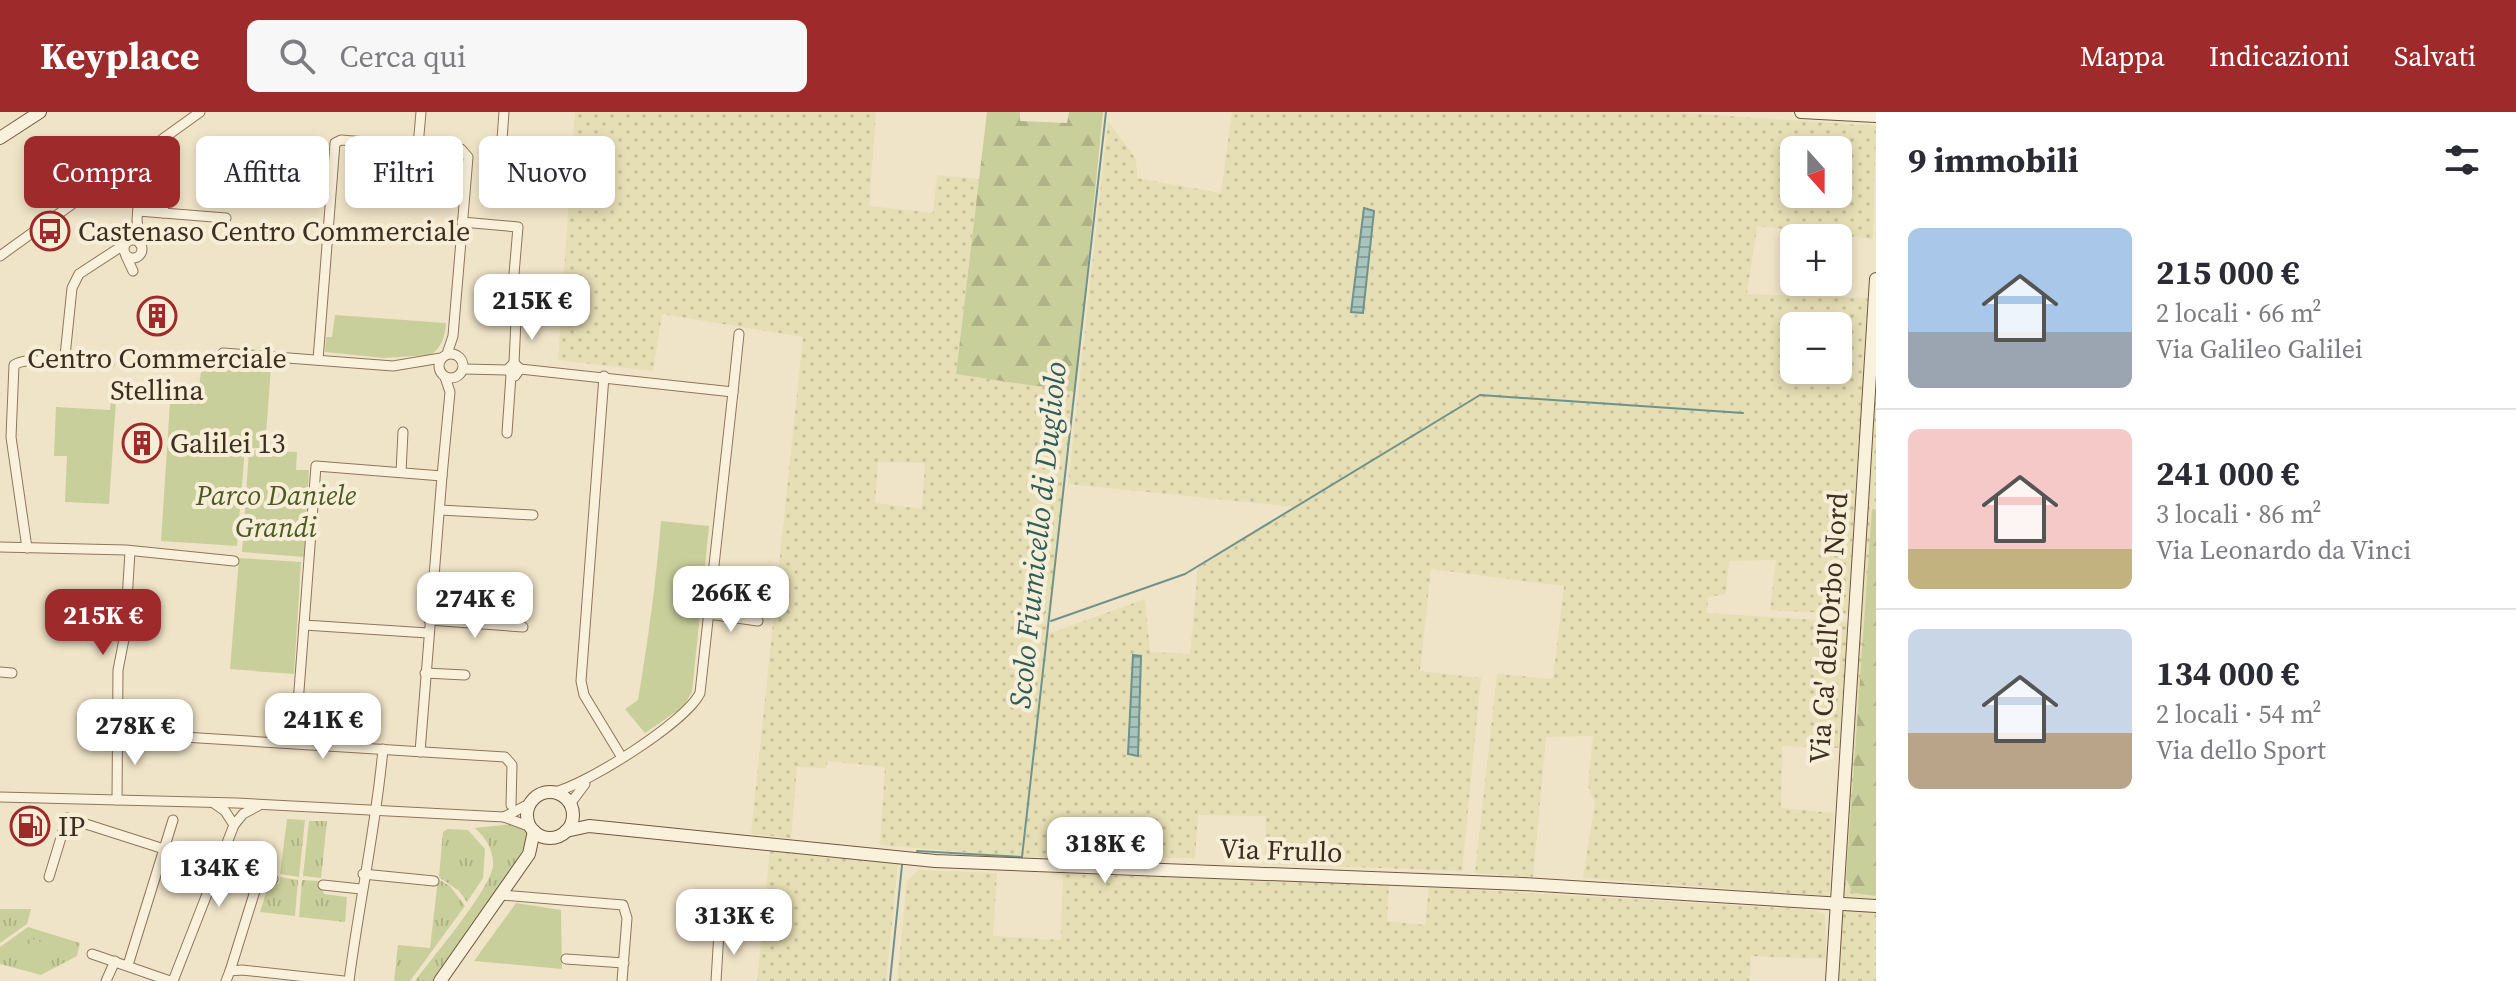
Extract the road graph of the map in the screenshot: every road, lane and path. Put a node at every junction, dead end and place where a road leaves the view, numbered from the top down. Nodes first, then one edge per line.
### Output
1 (40, 112) edge
2 (200, 112) edge
3 (421, 112) edge
4 (504, 112) edge
5 (1801, 112) edge
6 (1876, 116) edge
7 (168, 136) edge
8 (419, 136) edge
9 (502, 136) edge
10 (0, 138) edge
11 (345, 140) edge
12 (463, 151) edge
13 (68, 208) edge
14 (138, 208) edge
15 (163, 208) edge
16 (163, 213) junction
17 (137, 216) junction
18 (226, 218) dead end
19 (462, 222) junction
20 (140, 244) junction
21 (126, 248) junction
22 (0, 256) edge
23 (514, 274) dead end
24 (1876, 279) edge
25 (516, 320) dead end
26 (739, 334) dead end
27 (453, 336) junction
28 (223, 353) dead end
29 (444, 356) junction
30 (318, 360) junction
31 (58, 361) junction
32 (109, 364) dead end
33 (420, 364) junction
34 (461, 365) junction
35 (513, 369) junction
36 (443, 374) junction
37 (604, 376) junction
38 (450, 392) junction
39 (733, 392) junction
40 (403, 432) dead end
41 (507, 433) dead end
42 (401, 472) junction
43 (442, 476) junction
44 (440, 510) junction
45 (533, 515) dead end
46 (0, 547) edge
47 (27, 548) junction
48 (130, 551) junction
49 (234, 561) dead end
50 (708, 614) junction
51 (429, 620) junction
52 (758, 621) dead end
53 (304, 625) junction
54 (523, 627) dead end
55 (428, 633) junction
56 (0, 672) edge
57 (12, 673) dead end
58 (425, 673) junction
59 (465, 675) dead end
60 (119, 733) junction
61 (295, 743) junction
62 (383, 749) junction
63 (420, 752) junction
64 (621, 756) junction
65 (591, 777) junction
66 (554, 792) junction
67 (0, 797) edge
68 (117, 800) junction
69 (212, 803) junction
70 (236, 803) junction
71 (531, 803) junction
72 (261, 805) junction
73 (511, 805) dead end
74 (572, 808) junction
75 (378, 812) junction
76 (504, 817) junction
77 (173, 820) dead end
78 (235, 822) junction
79 (589, 826) junction
80 (533, 829) junction
81 (566, 831) junction
82 (553, 837) junction
83 (164, 849) junction
84 (529, 854) junction
85 (363, 874) junction
86 (49, 877) dead end
87 (273, 879) dead end
88 (434, 881) dead end
89 (323, 885) dead end
90 (361, 889) junction
91 (501, 895) junction
92 (1835, 903) junction
93 (1876, 906) edge
94 (719, 932) dead end
95 (92, 954) dead end
96 (566, 959) dead end
97 (115, 961) junction
98 (624, 963) junction
99 (128, 965) junction
100 (228, 976) edge
101 (106, 981) edge
102 (171, 981) edge
103 (346, 981) edge
104 (440, 981) edge
105 (622, 981) edge
106 (716, 981) edge
107 (1832, 981) edge

1 - 10 street
2 - 7 street
3 - 8 street
4 - 9 street
5 - 6 street
11 - 30 street
12 - 19 street
13 - 22 street
14 - 17 street
15 - 16 street
16 - 17 street
16 - 18 street
17 - 20 street
17 - 21 street
19 - 23 street
19 - 27 street
20 - 21 street
20 - 21 street
21 - 31 street
24 - 92 street, Via Ca' dell'Orbo Nord
25 - 35 street
26 - 39 street
27 - 29 street
27 - 34 street
28 - 30 street
29 - 33 street
29 - 34 street
29 - 36 street
30 - 33 street
31 - 32 street
31 - 47 street
33 - 36 street
34 - 35 street
34 - 36 street
34 - 38 street
35 - 37 street
35 - 41 street
36 - 38 street
37 - 39 street
37 - 64 street
38 - 43 street
39 - 50 street
40 - 42 street
42 - 43 street
42 - 53 street
43 - 44 street
44 - 45 street
44 - 51 street
46 - 47 street
47 - 48 street
48 - 49 street
48 - 60 street
50 - 52 street
50 - 64 street
51 - 54 street
51 - 55 street
53 - 55 street
53 - 61 street
55 - 58 street
56 - 57 street
58 - 59 street
58 - 63 street
60 - 61 street
60 - 68 street
61 - 62 street
62 - 63 street
62 - 75 street
63 - 73 street
64 - 65 street
65 - 66 street
65 - 74 street
66 - 71 street
66 - 74 street
67 - 68 street
68 - 69 street
69 - 70 street
69 - 78 street
70 - 72 street
70 - 78 street
71 - 76 street
71 - 80 street
72 - 75 street
72 - 78 street
74 - 79 street
74 - 81 street
75 - 76 street
75 - 85 street
76 - 80 street
77 - 83 street
78 - 102 street
79 - 81 street, Via Frullo
79 - 92 street, Via Frullo
80 - 82 street
80 - 84 street
81 - 82 street
82 - 84 street
83 - 86 street
83 - 99 street
84 - 91 street
85 - 88 street
85 - 90 street
87 - 100 street
89 - 90 street
90 - 103 street
91 - 98 street
91 - 104 street
92 - 93 street, Via Frullo
92 - 107 street, Via Ca' dell'Orbo Nord
94 - 106 street
95 - 97 street
96 - 98 street
97 - 99 street
97 - 101 street
98 - 105 street
99 - 102 street
100 - 103 street

